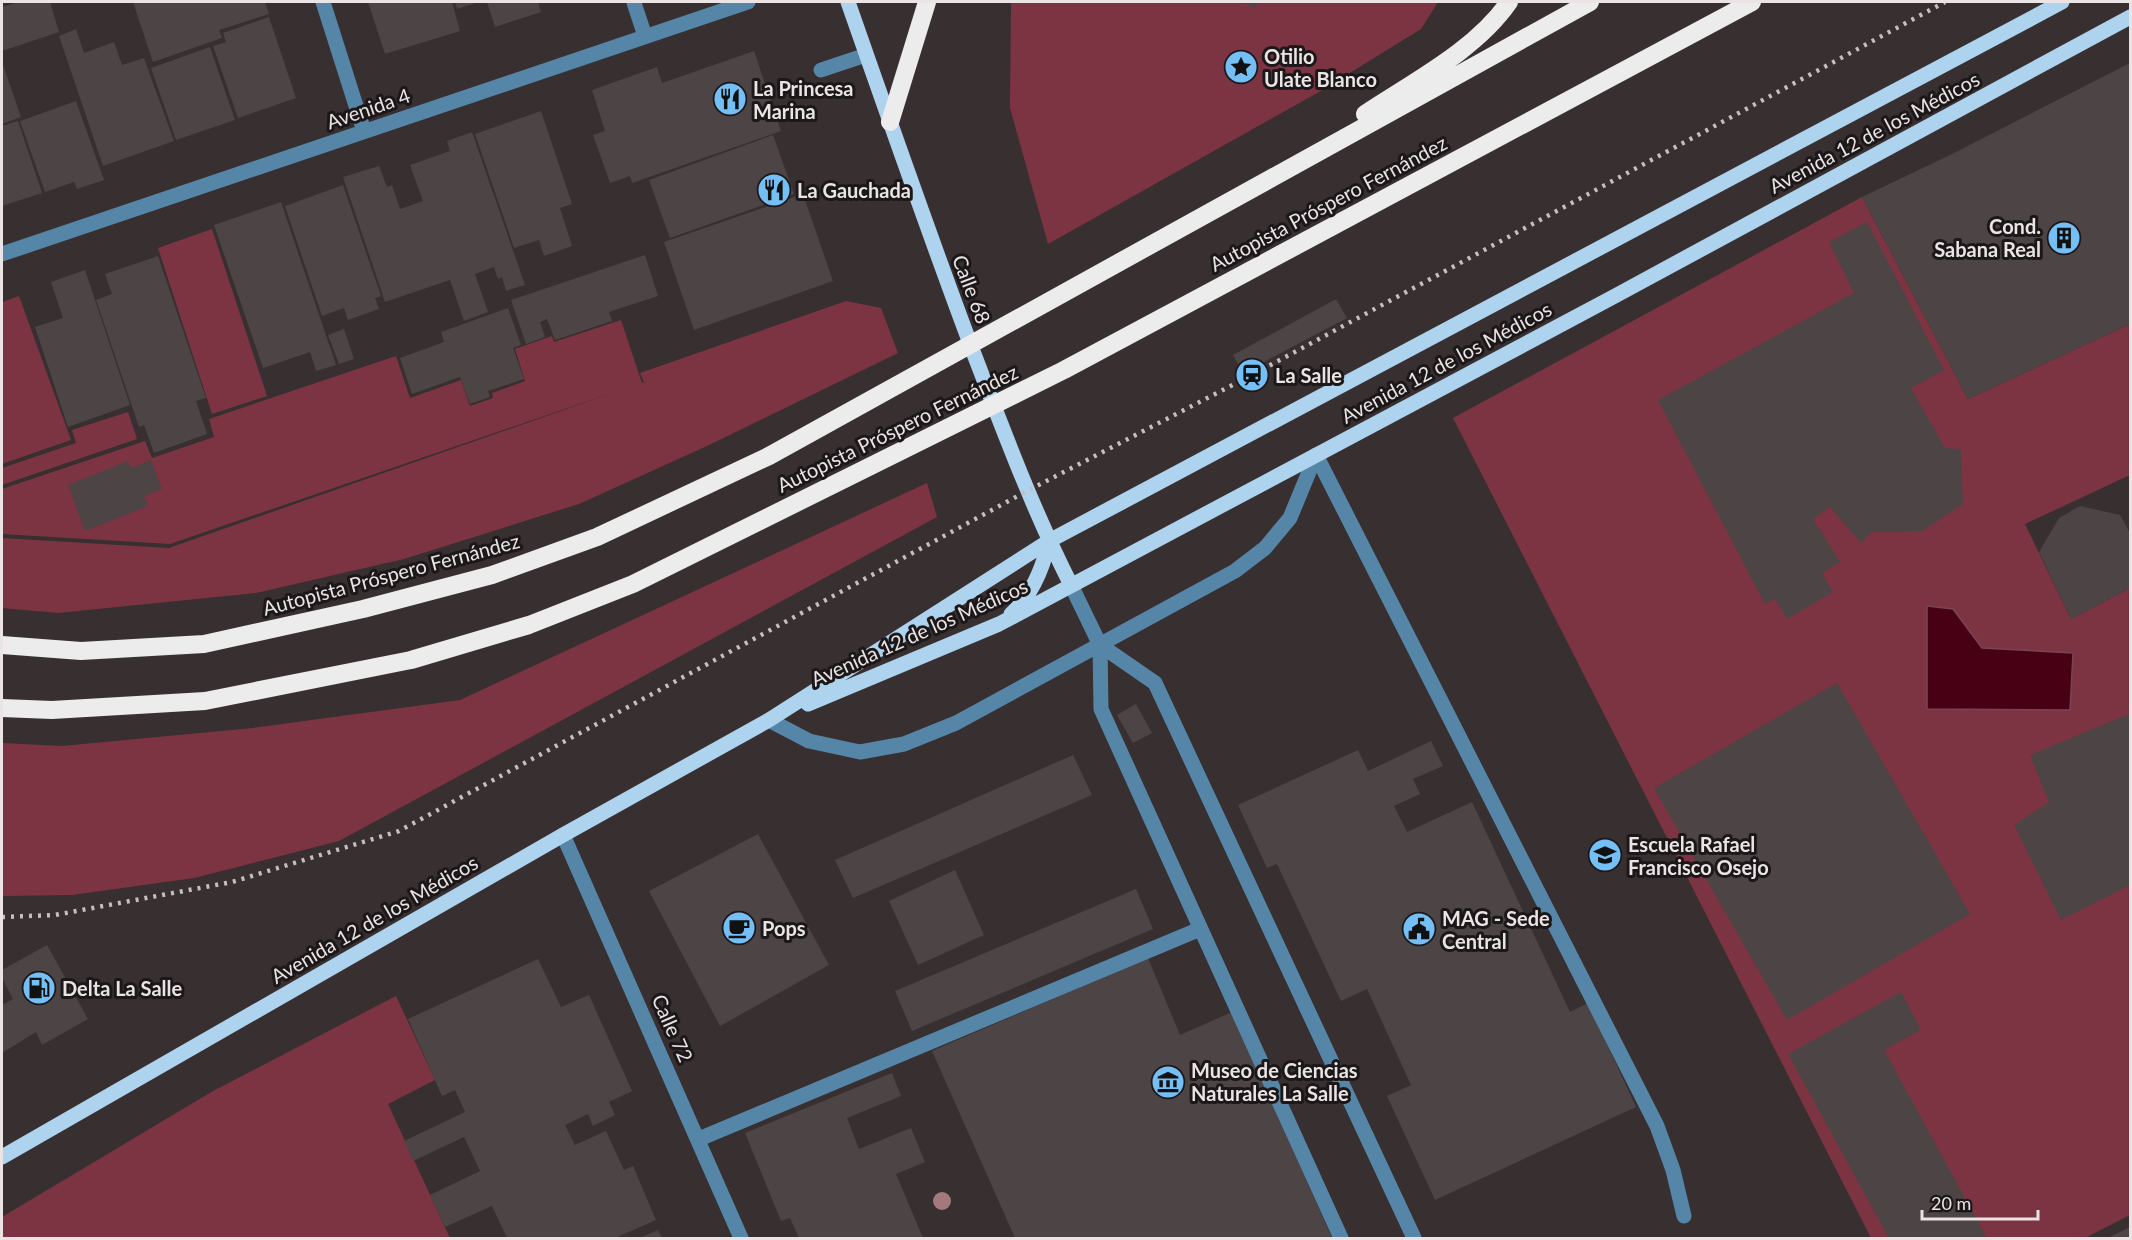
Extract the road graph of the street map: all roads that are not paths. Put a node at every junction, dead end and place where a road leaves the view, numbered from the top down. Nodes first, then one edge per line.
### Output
1 (323, 2) edge
2 (748, 2) edge
3 (848, 2) edge
4 (927, 2) edge
5 (1509, 2) edge
6 (1590, 2) edge
7 (1752, 2) edge
8 (2062, 2) edge
9 (634, 3) edge
10 (2130, 17) edge
11 (645, 36) junction
12 (866, 55) junction
13 (820, 70) dead end
14 (890, 122) junction
15 (364, 131) junction
16 (1248, 192) junction
17 (2, 255) edge
18 (1316, 455) junction
19 (1049, 541) junction
20 (1071, 585) junction
21 (999, 624) junction
22 (2, 645) edge
23 (1100, 645) junction
24 (2, 708) edge
25 (769, 720) junction
26 (563, 835) junction
27 (1200, 929) junction
28 (699, 1139) junction
29 (2, 1157) edge
30 (1684, 1216) dead end
31 (741, 1239) edge
32 (1341, 1239) edge
33 (1414, 1239) edge

1 - 15 street
2 - 11 street, Avenida 4
3 - 12 main road, Calle 68
4 - 14 highway
5 - 16 highway
6 - 16 highway, Autopista Próspero Fernández
7 - 24 highway, Autopista Próspero Fernández
8 - 19 main road, Avenida 12 de los Médicos
9 - 11 street
10 - 18 main road, Avenida 12 de los Médicos
11 - 15 street, Avenida 4
12 - 13 street
12 - 14 main road, Calle 68
14 - 19 main road, Calle 68
15 - 17 street, Avenida 4
16 - 22 highway, Autopista Próspero Fernández
18 - 20 main road, Avenida 12 de los Médicos
18 - 23 street
18 - 30 street
19 - 20 main road, Calle 68
19 - 21 main road
19 - 25 main road, Avenida 12 de los Médicos
20 - 21 main road, Avenida 12 de los Médicos
20 - 23 street
21 - 25 main road, Avenida 12 de los Médicos
23 - 25 street
23 - 27 street
23 - 33 street
25 - 26 main road, Avenida 12 de los Médicos
26 - 28 street, Calle 72
26 - 29 main road, Avenida 12 de los Médicos
27 - 28 street
27 - 32 street
28 - 31 street, Calle 72

